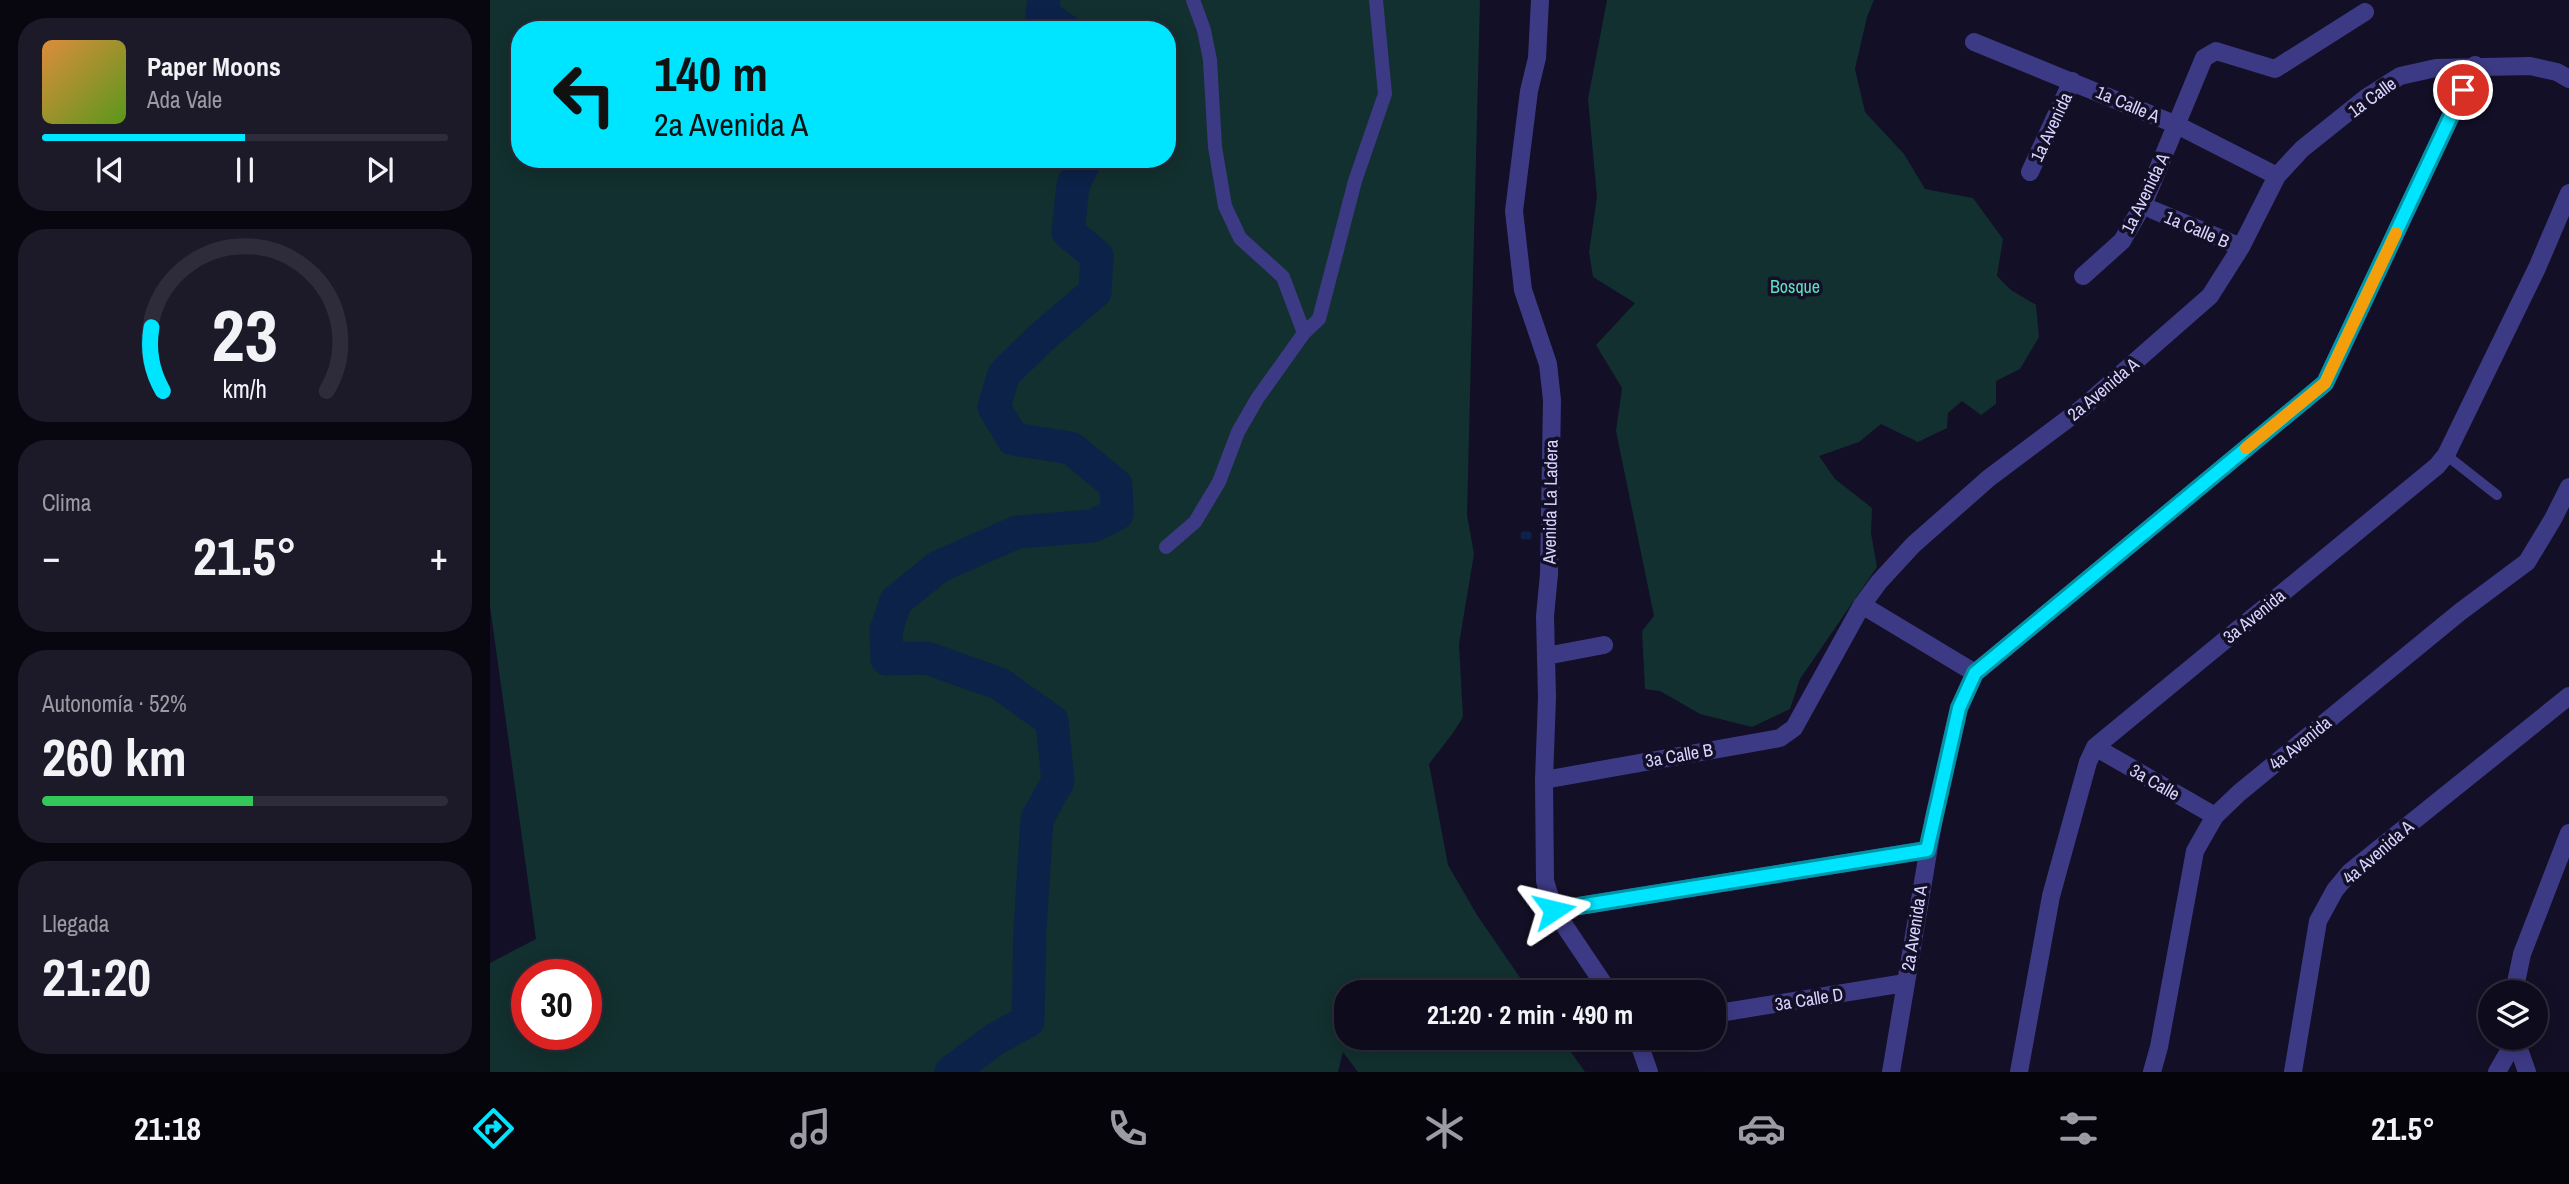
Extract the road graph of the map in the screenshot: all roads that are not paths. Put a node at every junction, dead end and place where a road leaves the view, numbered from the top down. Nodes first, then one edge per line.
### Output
1 (1194, 0) edge
2 (1376, 0) edge
3 (1540, 0) edge
4 (2365, 12) dead end
5 (1974, 42) dead end
6 (2475, 65) junction
7 (2569, 79) edge
8 (2072, 81) junction
9 (2176, 125) junction
10 (2030, 172) dead end
11 (2277, 176) junction
12 (2569, 193) edge
13 (2153, 210) dead end
14 (2241, 247) junction
15 (2082, 276) dead end
16 (1304, 333) junction
17 (2446, 455) junction
18 (2569, 487) edge
19 (2497, 495) dead end
20 (1166, 547) dead end
21 (1862, 605) junction
22 (1604, 645) dead end
23 (1546, 656) junction
24 (1975, 673) junction
25 (2569, 696) edge
26 (1803, 714) joint
27 (2095, 747) junction
28 (1544, 780) junction
29 (2215, 816) junction
30 (2569, 834) edge
31 (1927, 850) junction
32 (1554, 910) junction
33 (1601, 980) edge
34 (2517, 980) edge
35 (1905, 984) junction
36 (1726, 1012) edge
37 (1641, 1050) edge
38 (2509, 1050) edge
39 (2520, 1050) edge
40 (1649, 1072) edge
41 (1891, 1072) edge
42 (2019, 1072) edge
43 (2152, 1072) edge
44 (2293, 1072) edge
45 (2497, 1072) edge
46 (2527, 1072) edge

1 - 16 street
2 - 16 street
3 - 23 street, Avenida La Ladera
4 - 9 street, 1a Avenida A
5 - 8 street, 1a Calle A
6 - 7 street, 1a Calle
6 - 11 street, 1a Calle
6 - 24 street, 2a Avenida A
8 - 9 street, 1a Calle A
8 - 10 street, 1a Avenida
9 - 11 street, 1a Calle A
9 - 15 street, 1a Avenida A
11 - 14 street, 2a Avenida A
12 - 17 street, 3a Avenida
13 - 14 street, 1a Calle B
14 - 21 street, 2a Avenida A
16 - 20 street
17 - 19 lane
17 - 27 street, 3a Avenida
18 - 29 street, 4a Avenida
21 - 24 street
21 - 26 street, 2a Avenida A
22 - 23 street
23 - 28 street, Avenida La Ladera
24 - 31 street, 2a Avenida A
25 - 44 street, 4a Avenida A
26 - 28 street, 3a Calle B
27 - 29 street, 3a Calle
27 - 42 street
28 - 32 street, Avenida La Ladera
29 - 43 street, 4a Avenida
30 - 34 street
31 - 32 street
31 - 35 street, 2a Avenida A
32 - 33 street, Avenida La Ladera
35 - 36 street, 3a Calle D
35 - 41 street, 2a Avenida A
37 - 40 street
38 - 45 street
39 - 46 street

